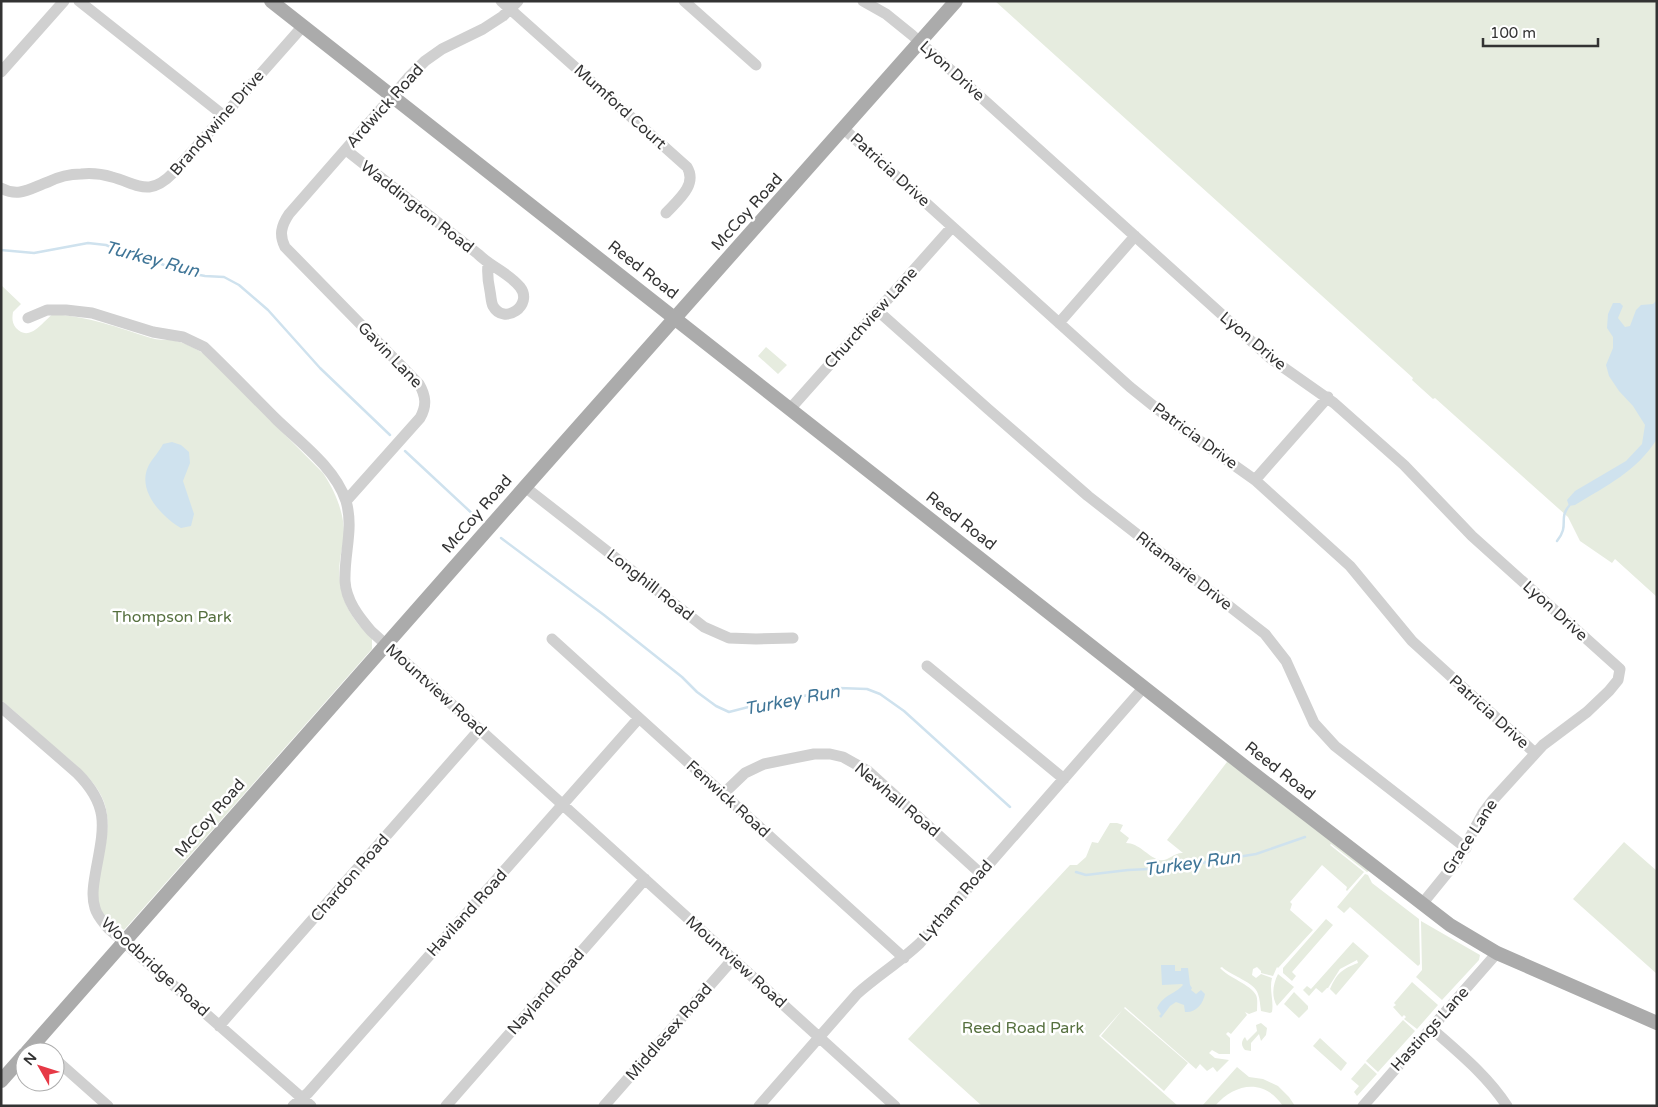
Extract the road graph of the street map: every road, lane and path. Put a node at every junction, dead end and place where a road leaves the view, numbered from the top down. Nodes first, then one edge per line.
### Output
1 (64, 1) edge
2 (79, 1) edge
3 (271, 1) edge
4 (501, 1) edge
5 (684, 1) edge
6 (863, 1) edge
7 (956, 1) edge
8 (514, 5) edge
9 (303, 26) junction
10 (920, 43) junction
11 (756, 65) dead end
12 (1, 72) edge
13 (393, 96) junction
14 (224, 115) junction
15 (844, 129) junction
16 (346, 150) junction
17 (1, 188) edge
18 (666, 213) dead end
19 (952, 227) junction
20 (1135, 236) junction
21 (281, 239) joint
22 (488, 264) dead end
23 (878, 311) junction
24 (28, 318) dead end
25 (676, 318) junction
26 (1059, 323) junction
27 (1328, 398) junction
28 (790, 409) junction
29 (1255, 480) junction
30 (524, 487) junction
31 (346, 501) junction
32 (792, 638) dead end
33 (552, 639) dead end
34 (387, 645) junction
35 (927, 666) dead end
36 (1144, 687) junction
37 (1609, 691) joint
38 (1, 707) edge
39 (639, 718) junction
40 (480, 730) junction
41 (1535, 753) junction
42 (1064, 779) junction
43 (722, 794) junction
44 (563, 804) junction
45 (1466, 848) junction
46 (980, 873) junction
47 (645, 879) junction
48 (1422, 904) junction
49 (124, 942) junction
50 (1497, 953) junction
51 (904, 958) junction
52 (733, 959) junction
53 (1657, 1023) edge
54 (220, 1026) junction
55 (1431, 1028) junction
56 (819, 1037) junction
57 (35, 1042) edge
58 (15, 1066) edge
59 (65, 1068) edge
60 (1, 1082) edge
61 (297, 1102) edge
62 (108, 1106) edge
63 (311, 1106) edge
64 (446, 1106) edge
65 (604, 1106) edge
66 (759, 1106) edge
67 (895, 1106) edge
68 (1363, 1106) edge
69 (1507, 1106) edge

1 - 12 street
2 - 14 street
3 - 9 main road, Reed Road
4 - 8 street
5 - 11 street
6 - 10 street, Lyon Drive
7 - 10 main road, McCoy Road
8 - 13 street, Ardwick Road
8 - 18 street, Mumford Court
9 - 13 main road, Reed Road
9 - 14 street, Brandywine Drive
10 - 15 main road, McCoy Road
10 - 20 street, Lyon Drive
13 - 16 street, Ardwick Road
13 - 25 main road, Reed Road
14 - 17 street, Brandywine Drive
15 - 19 street, Patricia Drive
15 - 25 main road, McCoy Road
16 - 21 street, Ardwick Road
16 - 22 street, Waddington Road
19 - 23 street, Churchview Lane
19 - 26 street, Patricia Drive
20 - 26 street
20 - 27 street, Lyon Drive
21 - 31 street, Gavin Lane
23 - 28 street, Churchview Lane
23 - 45 street, Ritamarie Drive
24 - 31 street, Mountview Road
25 - 28 main road, Reed Road
25 - 30 main road, McCoy Road
26 - 29 street, Patricia Drive
27 - 29 street
27 - 37 street, Lyon Drive
28 - 36 main road, Reed Road
29 - 41 street, Patricia Drive
30 - 32 street, Longhill Road
30 - 34 main road, McCoy Road
31 - 34 street, Mountview Road
33 - 39 street, Fenwick Road
34 - 40 street, Mountview Road
34 - 49 main road, McCoy Road
35 - 42 street
36 - 42 street, Lytham Road
36 - 48 main road, Reed Road
37 - 41 street, Grace Lane
38 - 49 street, Woodbridge Road
39 - 43 street, Fenwick Road
39 - 44 street, Haviland Road
40 - 44 street, Mountview Road
40 - 54 street, Chardon Road
41 - 45 street, Grace Lane
42 - 46 street, Lytham Road
43 - 46 street, Newhall Road
43 - 51 street, Fenwick Road
44 - 47 street, Mountview Road
44 - 61 street, Haviland Road
45 - 48 street, Grace Lane
46 - 51 street, Lytham Road
47 - 52 street, Mountview Road
47 - 64 street, Nayland Road
48 - 50 main road, Reed Road
49 - 54 street, Woodbridge Road
49 - 57 main road, McCoy Road
50 - 53 main road, Reed Road
50 - 55 street, Hastings Lane
51 - 56 street, Lytham Road
52 - 56 street, Mountview Road
52 - 65 street, Middlesex Road
54 - 61 street, Woodbridge Road
55 - 68 street, Hastings Lane
55 - 69 street
56 - 66 street, Lytham Road
56 - 67 street, Mountview Road
58 - 60 main road, McCoy Road
59 - 62 street
61 - 63 street, Woodbridge Road

